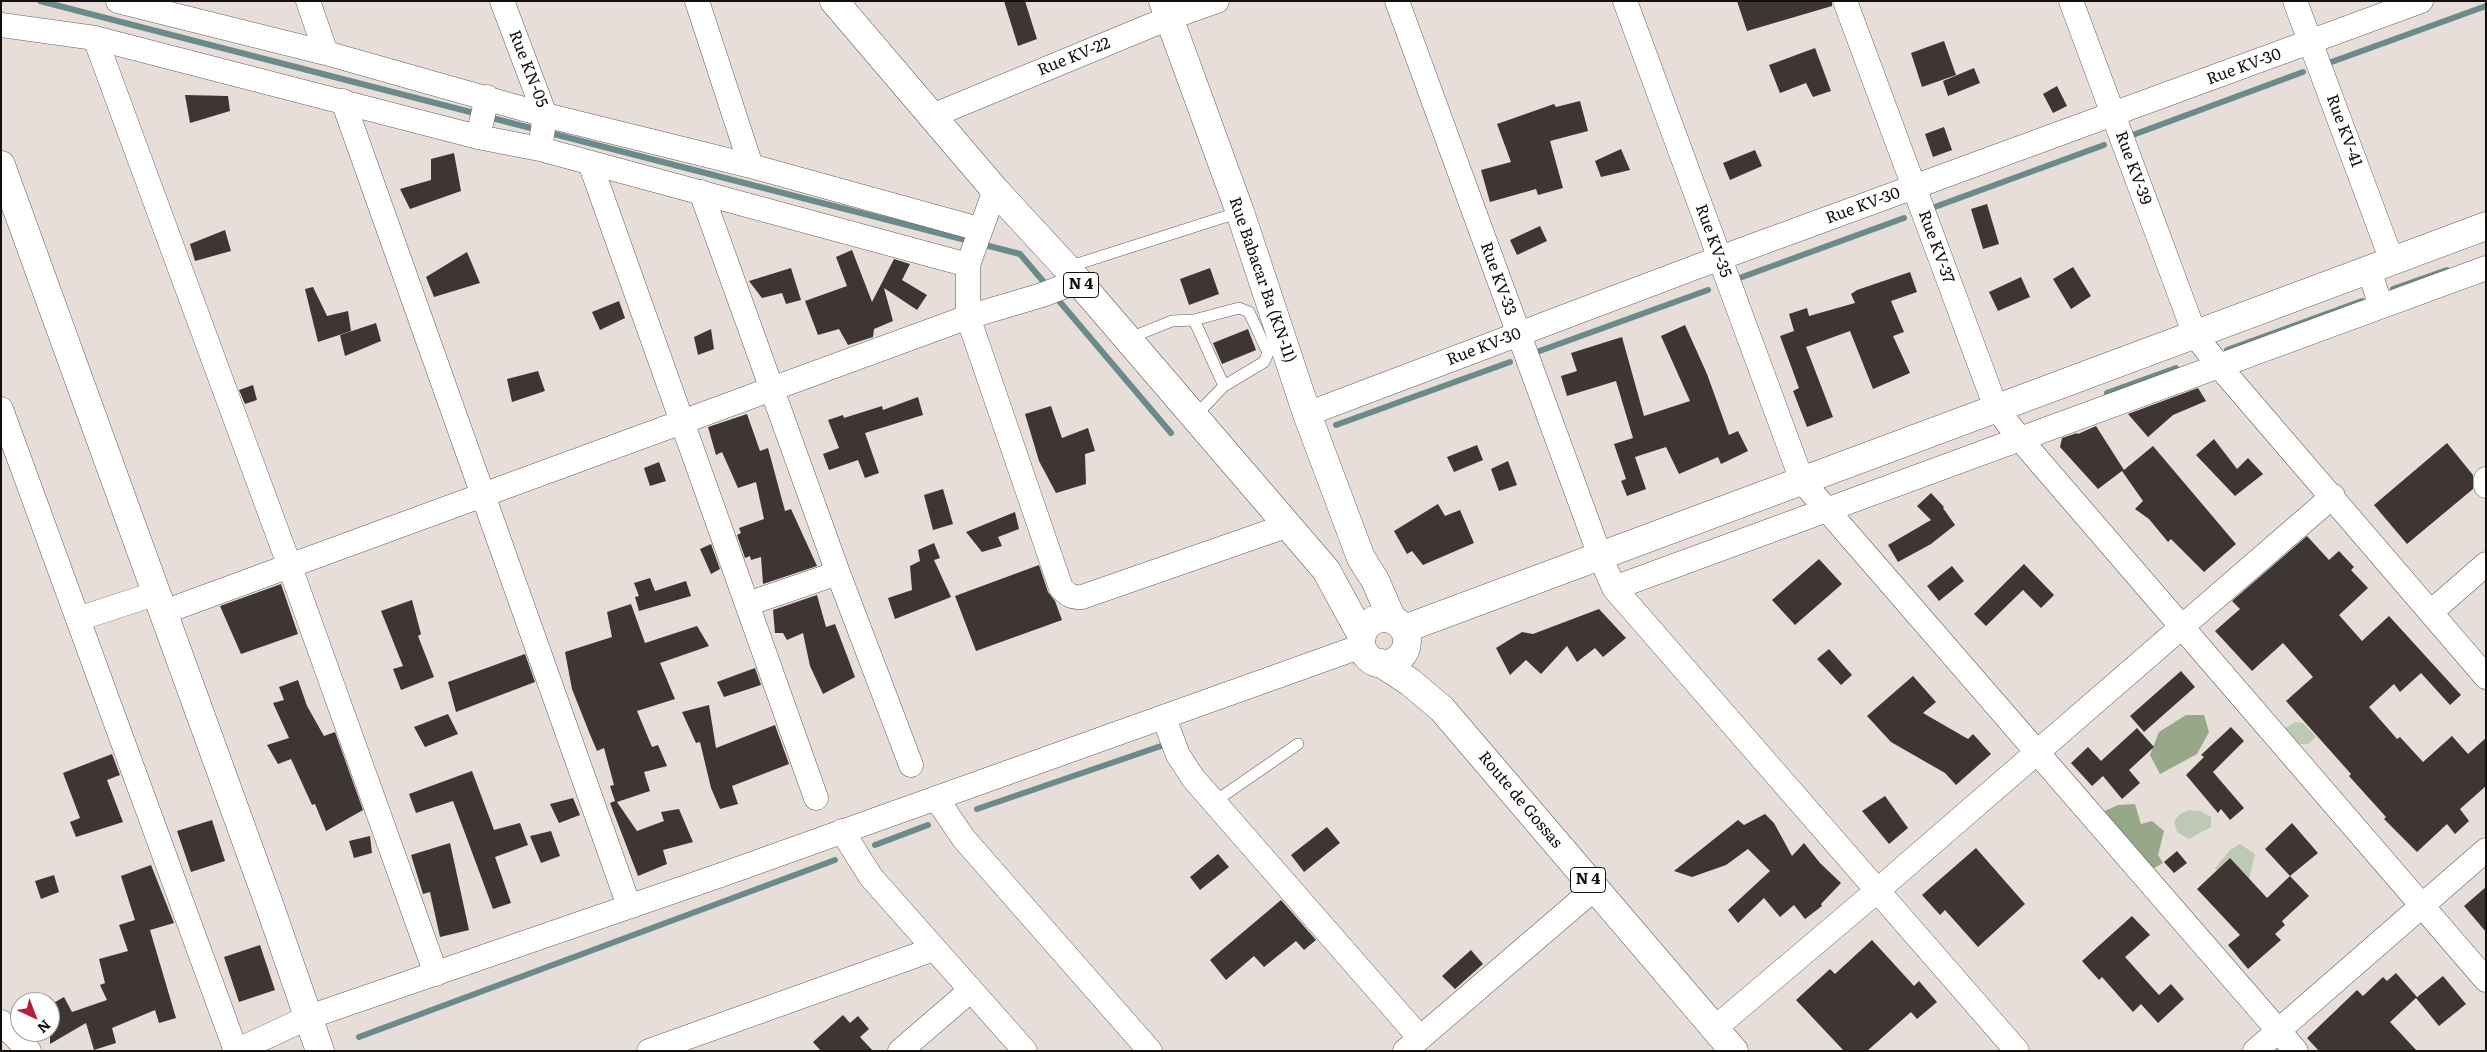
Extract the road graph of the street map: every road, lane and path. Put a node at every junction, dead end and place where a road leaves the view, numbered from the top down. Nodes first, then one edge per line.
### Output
1 (118, 1) edge
2 (308, 1) edge
3 (502, 1) edge
4 (697, 1) edge
5 (834, 1) edge
6 (1217, 1) edge
7 (1397, 1) edge
8 (1625, 1) edge
9 (1845, 1) edge
10 (2071, 1) edge
11 (2295, 1) edge
12 (2421, 1) edge
13 (1166, 10) edge
14 (1, 24) edge
15 (95, 38) junction
16 (2311, 43) junction
17 (326, 53) junction
18 (344, 101) junction
19 (2114, 115) junction
20 (483, 116) junction
21 (932, 116) junction
22 (543, 132) junction
23 (590, 163) junction
24 (1, 165) edge
25 (751, 166) junction
26 (1914, 187) junction
27 (995, 190) junction
28 (702, 192) junction
29 (1240, 212) junction
30 (2486, 226) edge
31 (974, 247) junction
32 (1720, 258) junction
33 (2380, 266) junction
34 (2486, 268) edge
35 (1063, 282) junction
36 (2382, 306) junction
37 (968, 316) junction
38 (1194, 320) junction
39 (2195, 334) junction
40 (1518, 335) junction
41 (1127, 339) junction
42 (2219, 366) junction
43 (1224, 386) junction
44 (772, 390) junction
45 (1996, 408) junction
46 (1, 409) edge
47 (1307, 414) junction
48 (1194, 417) junction
49 (683, 423) junction
50 (2020, 439) junction
51 (2486, 479) edge
52 (1802, 481) junction
53 (2486, 486) edge
54 (482, 496) junction
55 (2333, 496) junction
56 (1827, 510) junction
57 (1286, 526) junction
58 (1600, 556) junction
59 (1361, 558) junction
60 (2486, 564) edge
61 (290, 566) junction
62 (1326, 570) junction
63 (838, 574) junction
64 (1614, 588) junction
65 (1361, 595) junction
66 (160, 603) junction
67 (748, 604) junction
68 (2430, 612) junction
69 (78, 619) junction
70 (1397, 626) junction
71 (2182, 626) junction
72 (1368, 648) junction
73 (2486, 677) edge
74 (1442, 709) junction
75 (1164, 718) junction
76 (1298, 744) dead end
77 (2037, 752) junction
78 (911, 765) dead end
79 (816, 798) dead end
80 (936, 798) junction
81 (1214, 802) junction
82 (842, 831) junction
83 (2486, 850) edge
84 (1595, 888) junction
85 (1878, 890) junction
86 (629, 906) junction
87 (2422, 906) junction
88 (934, 949) junction
89 (436, 974) junction
90 (2486, 980) edge
91 (971, 990) junction
92 (309, 1017) junction
93 (1, 1022) edge
94 (1715, 1028) junction
95 (2278, 1030) junction
96 (1413, 1045) edge
97 (1732, 1050) edge
98 (29, 1051) edge
99 (320, 1051) edge
100 (649, 1051) edge
101 (900, 1051) edge
102 (1025, 1051) edge
103 (1150, 1051) edge
104 (2018, 1051) edge
105 (2255, 1051) edge
106 (2296, 1051) edge

1 - 17 street
2 - 17 street
3 - 22 street, Rue KN-05
4 - 25 street
5 - 21 street, N 4
6 - 13 street, Rue KV-22
7 - 40 street, Rue KV-33
8 - 32 street, Rue KV-35
9 - 26 street, Rue KV-37
10 - 19 street, Rue KV-39
11 - 16 street, Rue KV-41
12 - 16 street, Rue KV-30
13 - 21 street, Rue KV-22
13 - 29 street, Rue Babacar Ba (KN-11)
14 - 15 street
15 - 18 street
15 - 61 street
16 - 19 street, Rue KV-30
16 - 33 street, Rue KV-41
17 - 20 street
18 - 20 street
18 - 54 street
19 - 26 street, Rue KV-30
19 - 39 street, Rue KV-39
20 - 22 street
20 - 22 street
21 - 27 street, N 4
22 - 23 street
22 - 25 street
23 - 28 street
23 - 49 street
24 - 66 street
25 - 31 street
26 - 32 street, Rue KV-30
26 - 45 street, Rue KV-37
27 - 31 street
27 - 35 street, N 4
28 - 31 street
28 - 44 street
29 - 35 lane
29 - 47 street, Rue Babacar Ba (KN-11)
30 - 33 street
31 - 37 street
32 - 40 street, Rue KV-30
32 - 52 street, Rue KV-35
33 - 36 street, Rue KV-41
33 - 39 street
34 - 36 street
35 - 37 street
35 - 41 street, N 4
36 - 42 street
37 - 44 street
37 - 57 street
38 - 41 lane
38 - 43 lane
38 - 43 lane
39 - 42 street, Rue KV-39
39 - 45 street
40 - 47 street, Rue KV-30
40 - 58 street, Rue KV-33
41 - 48 street, N 4
42 - 50 street
42 - 55 street, Rue KV-39
43 - 48 lane
44 - 49 street
44 - 63 street
45 - 50 street, Rue KV-37
45 - 52 street
46 - 69 street
47 - 59 street, Rue Babacar Ba (KN-11)
48 - 57 street, N 4
49 - 54 street
49 - 67 street
50 - 56 street
50 - 71 street, Rue KV-37
51 - 53 street
52 - 56 street
52 - 58 street
54 - 61 street
54 - 86 street
55 - 68 street, Rue KV-39
55 - 71 street
56 - 64 street
56 - 77 street
57 - 62 street, N 4
58 - 64 street, Rue KV-33
58 - 70 street
59 - 65 street
59 - 70 street
60 - 68 street
61 - 66 street
61 - 89 street
62 - 65 street, N 4
62 - 72 street, N 4
63 - 67 street
63 - 78 street
64 - 85 street, Rue KV-33
65 - 70 street, N 4
66 - 69 street
66 - 92 street
67 - 79 street
68 - 73 street, Rue KV-39
69 - 92 street
70 - 72 street
70 - 72 street
70 - 74 street, N 4
71 - 77 street
71 - 87 street, Rue KV-37
72 - 74 street, N 4
72 - 75 street
74 - 84 street, Route de Gossas / N 4
75 - 80 street
75 - 81 street
76 - 81 lane
77 - 85 street
77 - 95 street
80 - 82 street
80 - 103 street
81 - 96 street
82 - 86 street
82 - 88 street
83 - 87 street
84 - 94 street, Route de Gossas / N 4
84 - 96 street
85 - 94 street
85 - 104 street, Rue KV-33
86 - 89 street
87 - 90 street, Rue KV-37
87 - 95 street
88 - 91 street
88 - 100 street
89 - 92 street
91 - 101 street
91 - 102 street
92 - 99 street
93 - 98 street
94 - 97 street, Route de Gossas / N 4
95 - 105 street
95 - 106 street

